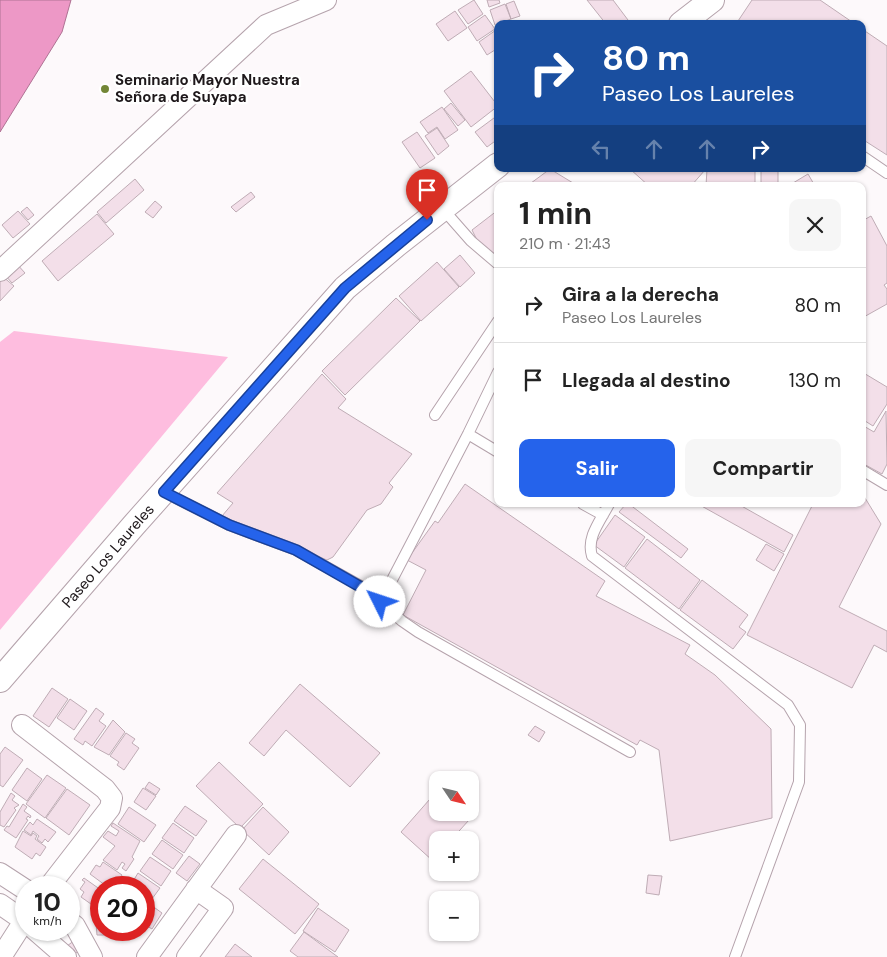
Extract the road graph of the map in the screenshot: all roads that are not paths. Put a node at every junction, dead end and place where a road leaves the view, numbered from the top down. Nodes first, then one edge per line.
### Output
1 (326, 0) edge
2 (712, 0) edge
3 (687, 20) edge
4 (866, 159) edge
5 (494, 168) edge
6 (887, 173) edge
7 (442, 208) junction
8 (494, 261) edge
9 (0, 271) edge
10 (494, 327) edge
11 (494, 385) edge
12 (435, 415) dead end
13 (468, 434) junction
14 (494, 450) edge
15 (866, 472) edge
16 (887, 484) edge
17 (164, 492) junction
18 (589, 507) edge
19 (608, 507) edge
20 (603, 516) junction
21 (380, 602) junction
22 (0, 680) edge
23 (22, 725) dead end
24 (630, 752) dead end
25 (236, 835) dead end
26 (0, 872) edge
27 (57, 876) edge
28 (15, 882) edge
29 (196, 889) junction
30 (0, 904) edge
31 (15, 914) edge
32 (80, 935) edge
33 (15, 939) edge
34 (48, 941) edge
35 (0, 957) edge
36 (66, 957) edge
37 (92, 957) edge
38 (147, 957) edge
39 (187, 957) edge
40 (735, 957) edge

1 - 9 street
2 - 3 street
4 - 6 lane
5 - 7 street, Paseo Los Laureles
7 - 8 lane
7 - 17 street, Paseo Los Laureles
10 - 12 lane
11 - 13 lane
13 - 14 lane
13 - 21 lane
15 - 16 lane
17 - 21 lane
17 - 22 street, Paseo Los Laureles
18 - 20 lane
19 - 20 lane
20 - 40 lane
21 - 24 lane
23 - 27 street
25 - 29 street
26 - 28 street
29 - 38 street
29 - 39 street
30 - 31 street
32 - 37 street
33 - 35 street
34 - 36 street

